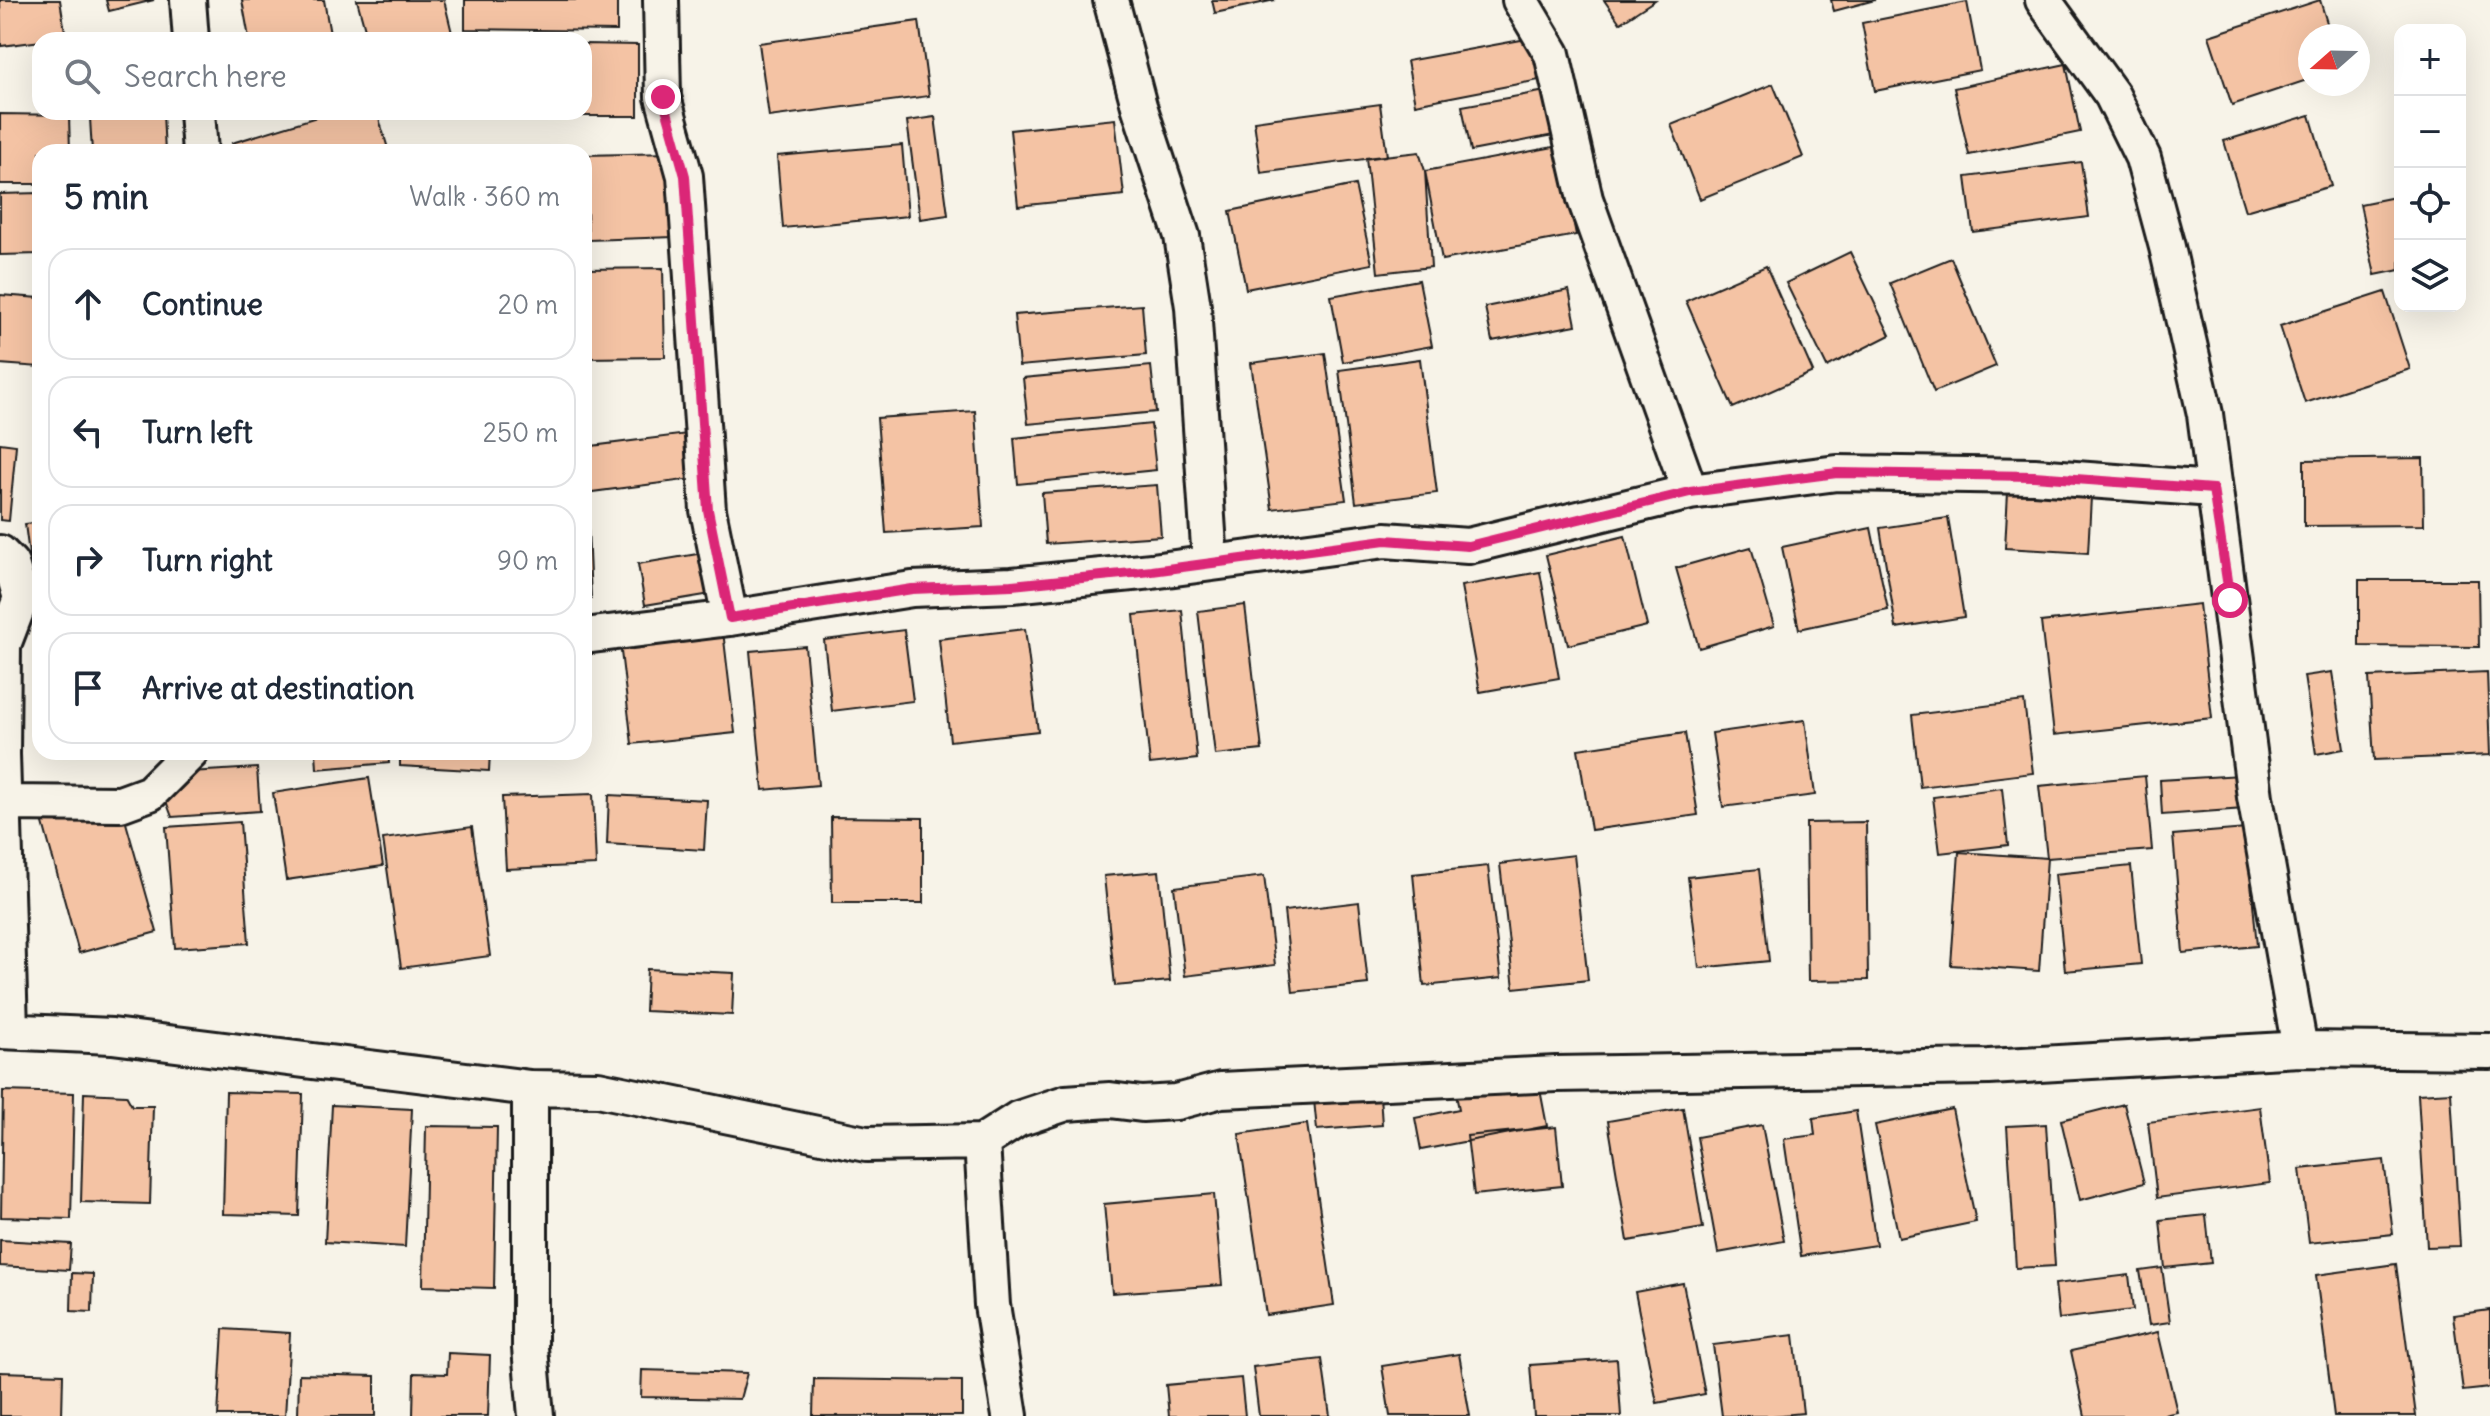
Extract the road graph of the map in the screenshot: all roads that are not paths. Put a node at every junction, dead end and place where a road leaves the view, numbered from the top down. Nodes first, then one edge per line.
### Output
1 (188, 0) edge
2 (661, 0) edge
3 (1111, 0) edge
4 (1520, 0) edge
5 (2043, 0) edge
6 (190, 32) edge
7 (198, 120) edge
8 (199, 144) edge
9 (2213, 489) junction
10 (1690, 492) junction
11 (0, 553) edge
12 (1210, 562) junction
13 (730, 618) junction
14 (592, 635) edge
15 (183, 760) edge
16 (4, 803) junction
17 (5, 1031) edge
18 (2300, 1049) junction
19 (2490, 1051) edge
20 (530, 1088) junction
21 (982, 1142) junction
22 (536, 1416) edge
23 (1010, 1416) edge

1 - 6 street
2 - 13 street
3 - 12 street
4 - 10 street
5 - 9 street
7 - 8 street
9 - 10 street
9 - 18 street
10 - 12 street
11 - 16 street
12 - 13 street
13 - 14 street
15 - 16 street
16 - 17 street
17 - 20 street
18 - 19 street
18 - 21 street
20 - 21 street
20 - 22 street
21 - 23 street

